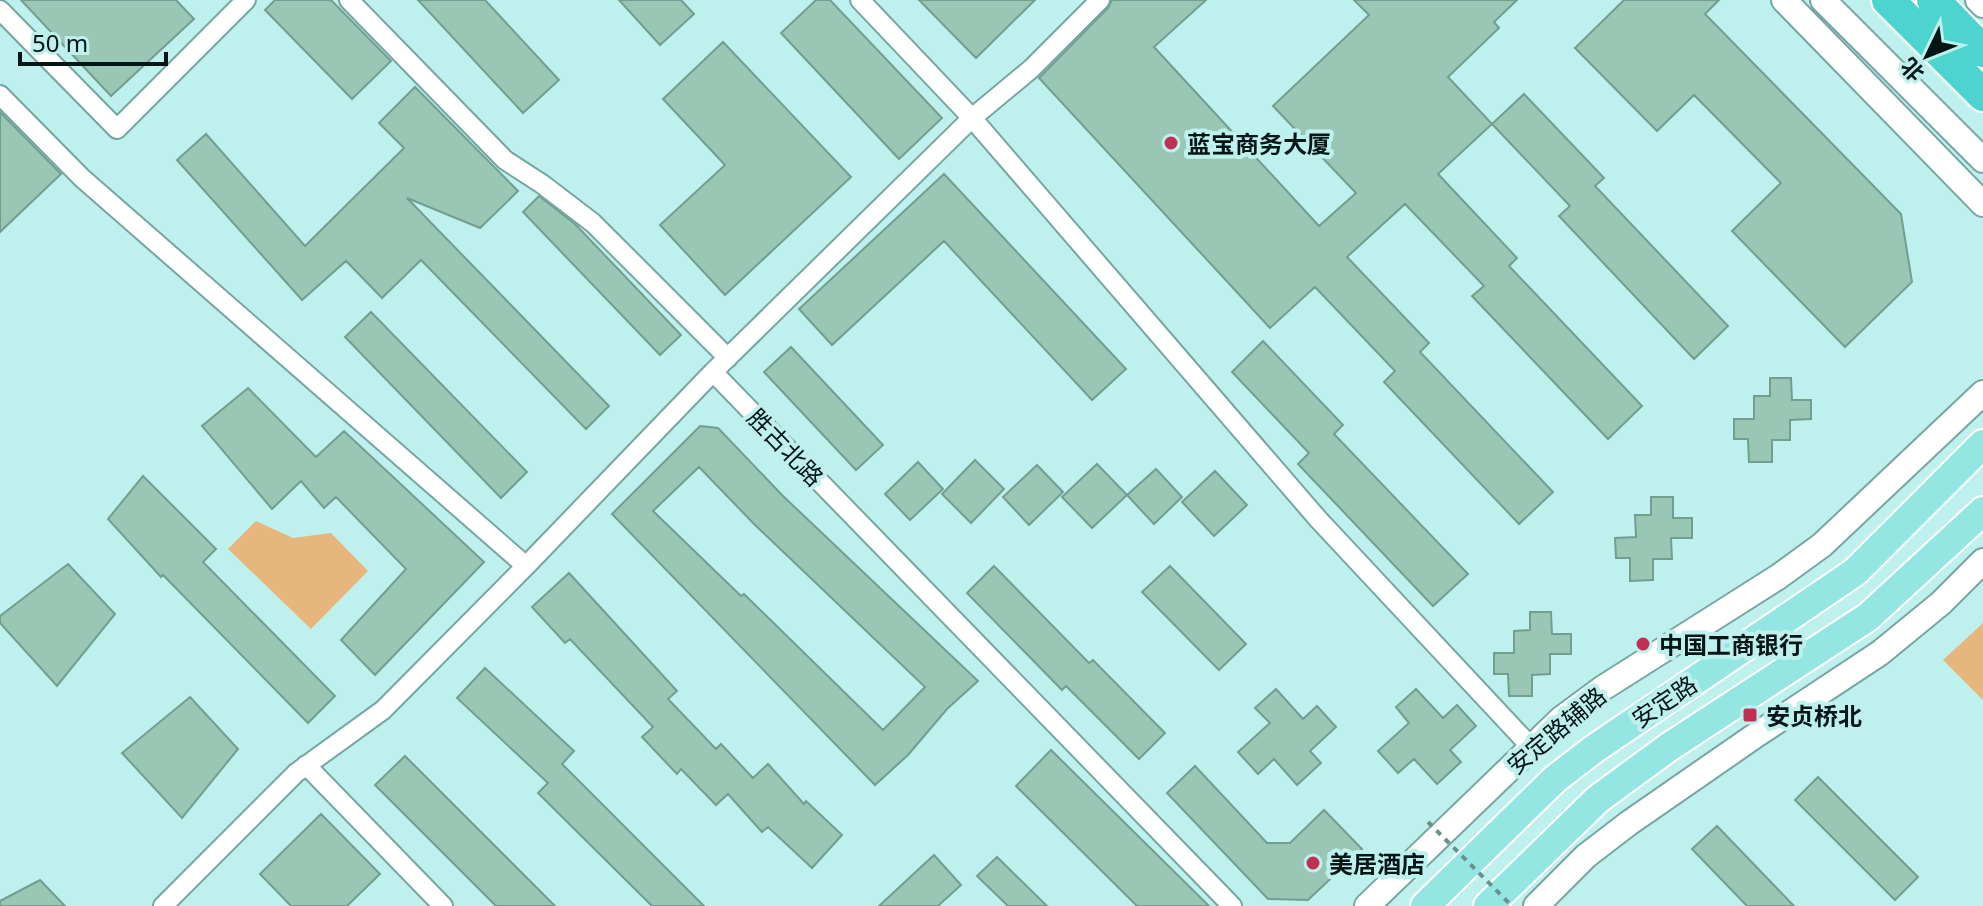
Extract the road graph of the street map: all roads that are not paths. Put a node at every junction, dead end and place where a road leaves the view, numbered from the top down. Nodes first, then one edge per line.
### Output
1 (246, 0) edge
2 (349, 0) edge
3 (860, 0) edge
4 (1100, 0) edge
5 (1784, 0) edge
6 (1823, 0) edge
7 (1888, 0) edge
8 (1933, 0) edge
9 (1978, 0) edge
10 (1983, 5) edge
11 (0, 10) edge
12 (1983, 51) edge
13 (0, 95) edge
14 (1983, 95) edge
15 (972, 118) junction
16 (1983, 160) edge
17 (1983, 204) edge
18 (728, 358) junction
19 (713, 372) junction
20 (1983, 393) edge
21 (1983, 444) edge
22 (1983, 511) edge
23 (1983, 561) edge
24 (526, 566) junction
25 (1531, 747) junction
26 (306, 765) junction
27 (163, 906) edge
28 (443, 906) edge
29 (1232, 906) edge
30 (1367, 906) edge
31 (1425, 906) edge
32 (1488, 906) edge
33 (1536, 906) edge

1 - 11 street
2 - 18 street
3 - 15 street
4 - 15 street
5 - 17 street
6 - 16 street
7 - 14 highway
8 - 12 highway
9 - 10 street
13 - 24 street
15 - 18 street
15 - 25 street
18 - 19 street
19 - 24 street
19 - 29 street, 胜古北路
20 - 25 street, 安定路辅路
21 - 31 main road, 安定路
22 - 32 main road, 安定路
23 - 33 street
24 - 26 street
25 - 30 street, 安定路辅路
26 - 27 street
26 - 28 street

